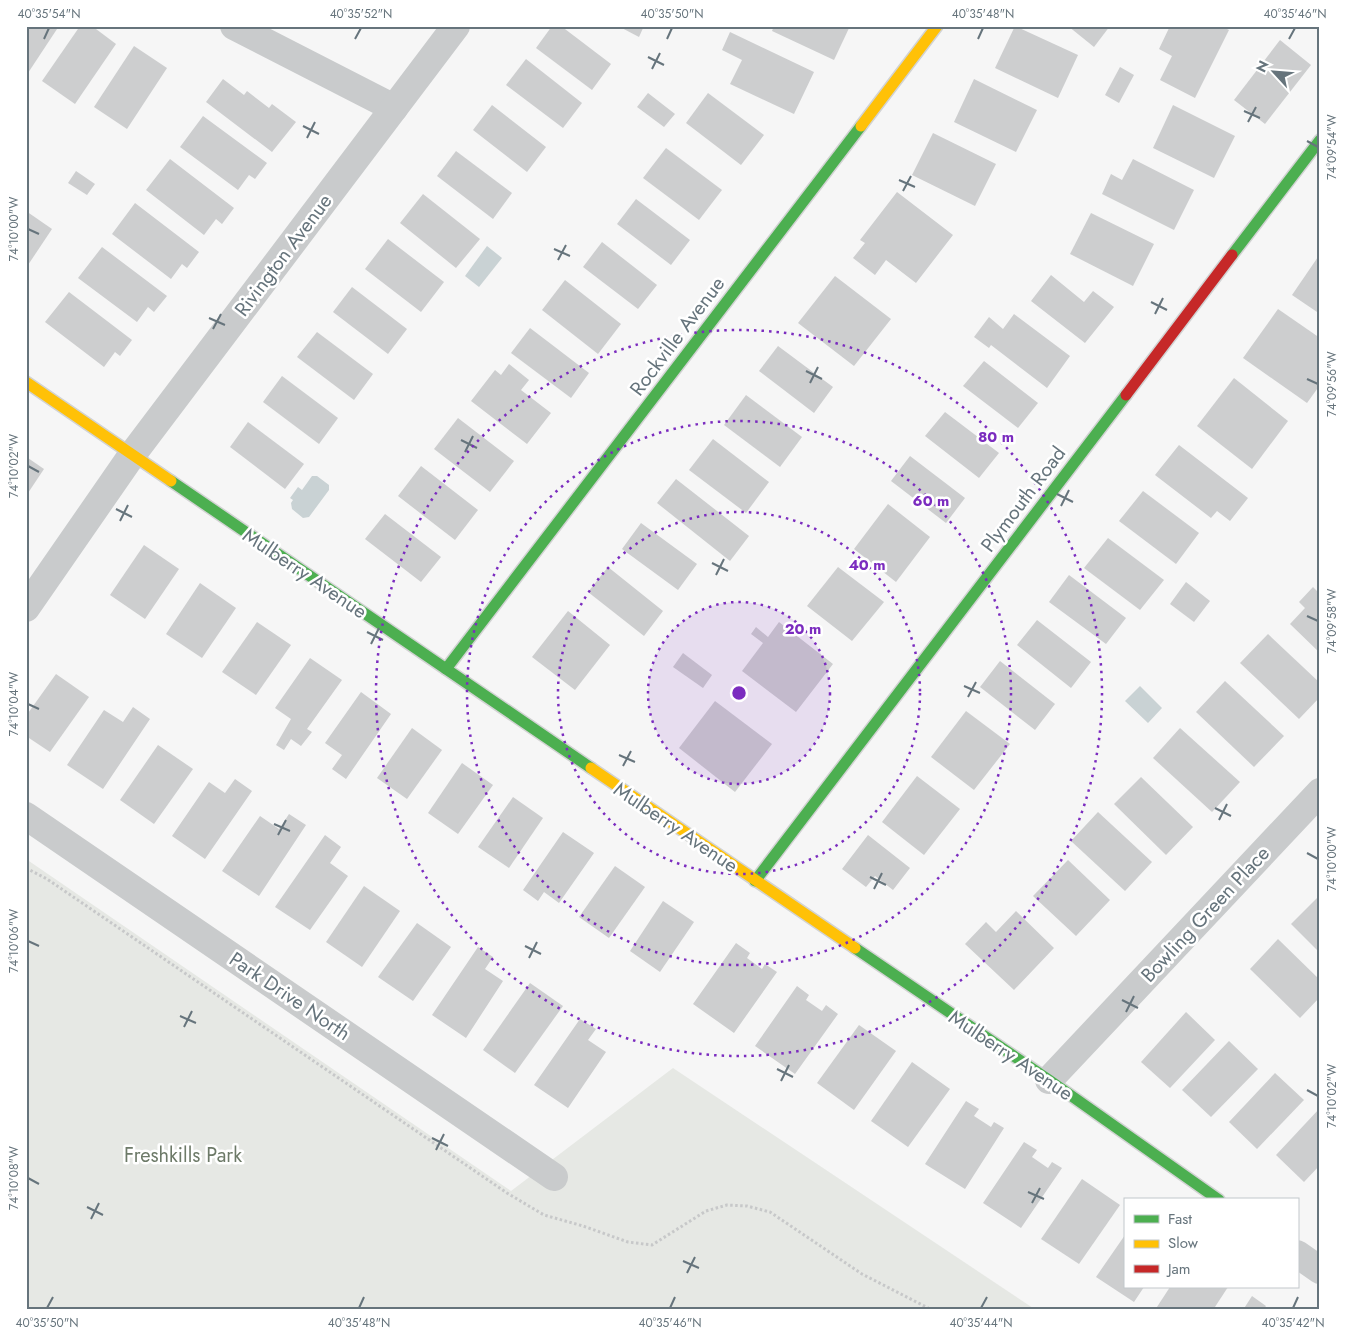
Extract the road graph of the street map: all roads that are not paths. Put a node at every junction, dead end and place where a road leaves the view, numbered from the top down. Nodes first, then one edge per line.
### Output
1 (234, 26) edge
2 (456, 26) edge
3 (938, 26) edge
4 (394, 108) junction
5 (1320, 140) edge
6 (26, 382) edge
7 (132, 455) junction
8 (26, 608) edge
9 (446, 668) junction
10 (1320, 792) edge
11 (26, 816) edge
12 (755, 881) junction
13 (1048, 1080) junction
14 (554, 1176) dead end
15 (1216, 1198) edge
16 (1298, 1255) edge
17 (1320, 1270) edge

1 - 4 street
2 - 4 street, Rivington Avenue
3 - 9 street, Rockville Avenue
4 - 7 street, Rivington Avenue
5 - 12 street, Plymouth Road
6 - 7 street, Mulberry Avenue
7 - 8 street, Rivington Avenue
7 - 9 street, Mulberry Avenue
9 - 12 street, Mulberry Avenue
10 - 13 street, Bowling Green Place
11 - 14 street, Park Drive North
12 - 13 street, Mulberry Avenue
13 - 15 street, Mulberry Avenue
16 - 17 street

